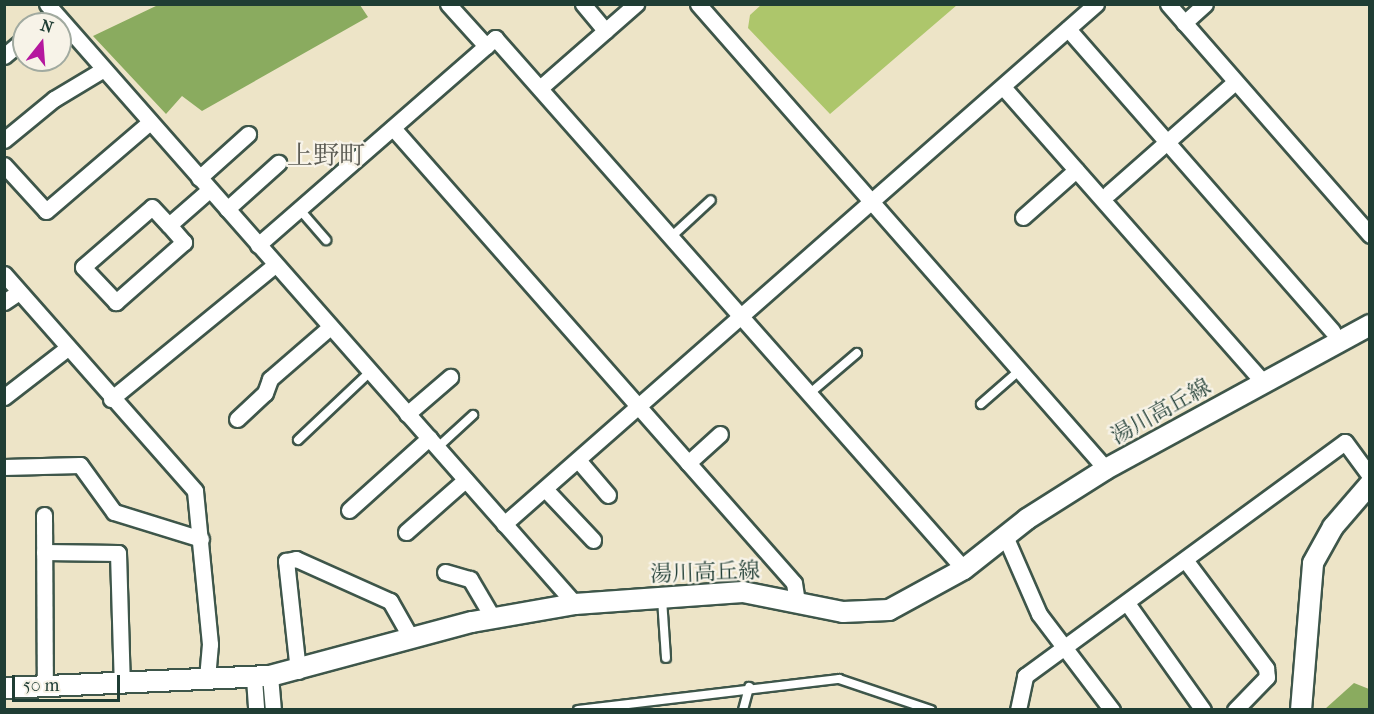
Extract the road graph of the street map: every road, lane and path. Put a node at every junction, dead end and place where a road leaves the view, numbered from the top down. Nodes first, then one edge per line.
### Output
1 (448, 4) edge
2 (583, 4) edge
3 (636, 4) edge
4 (698, 4) edge
5 (1096, 4) edge
6 (1168, 4) edge
7 (1205, 4) edge
8 (51, 8) edge
9 (1184, 23) junction
10 (1068, 29) junction
11 (606, 31) junction
12 (486, 46) junction
13 (104, 69) junction
14 (1235, 82) junction
15 (1003, 87) junction
16 (540, 88) junction
17 (150, 122) junction
18 (393, 128) junction
19 (248, 134) dead end
20 (4, 140) edge
21 (1167, 142) junction
22 (278, 163) dead end
23 (4, 165) edge
24 (1076, 170) junction
25 (204, 184) junction
26 (1109, 193) dead end
27 (711, 200) dead end
28 (872, 202) junction
29 (227, 209) junction
30 (300, 210) junction
31 (1023, 217) dead end
32 (169, 225) junction
33 (1370, 235) edge
34 (671, 237) junction
35 (326, 240) dead end
36 (258, 245) junction
37 (276, 265) junction
38 (4, 274) edge
39 (19, 292) junction
40 (4, 302) edge
41 (741, 316) junction
42 (1370, 325) edge
43 (330, 327) junction
44 (1332, 331) dead end
45 (66, 349) junction
46 (857, 353) dead end
47 (1020, 370) junction
48 (370, 372) junction
49 (450, 377) dead end
50 (1264, 383) junction
51 (809, 394) junction
52 (4, 397) edge
53 (111, 399) junction
54 (981, 404) dead end
55 (638, 407) junction
56 (407, 414) junction
57 (473, 415) dead end
58 (237, 420) dead end
59 (720, 434) dead end
60 (298, 440) dead end
61 (433, 443) junction
62 (578, 460) junction
63 (688, 463) junction
64 (4, 467) edge
65 (1106, 469) junction
66 (1370, 476) edge
67 (465, 480) junction
68 (1370, 484) edge
69 (545, 489) junction
70 (608, 495) dead end
71 (348, 510) dead end
72 (44, 514) dead end
73 (504, 524) junction
74 (406, 532) dead end
75 (1005, 536) junction
76 (201, 539) junction
77 (593, 540) dead end
78 (44, 552) junction
79 (1186, 561) junction
80 (964, 569) junction
81 (446, 572) dead end
82 (662, 598) junction
83 (797, 602) junction
84 (1127, 603) junction
85 (574, 604) junction
86 (493, 618) junction
87 (411, 638) junction
88 (1066, 646) junction
89 (666, 658) dead end
90 (298, 671) junction
91 (262, 677) junction
92 (207, 681) junction
93 (122, 684) junction
94 (45, 686) junction
95 (749, 687) junction
96 (4, 688) edge
97 (619, 702) junction
98 (256, 710) edge
99 (273, 710) edge
100 (578, 710) edge
101 (614, 710) edge
102 (743, 710) edge
103 (931, 710) edge
104 (1018, 710) edge
105 (1112, 710) edge
106 (1203, 710) edge
107 (1235, 710) edge
108 (1301, 710) edge

1 - 12 street
2 - 11 street
3 - 11 street
4 - 28 street
5 - 10 street
6 - 9 street
7 - 9 street
8 - 13 street
9 - 14 street
10 - 15 street
10 - 21 street
11 - 16 street
12 - 16 street
12 - 18 street
13 - 17 street
13 - 20 street
14 - 21 street
14 - 33 street
15 - 24 street
15 - 28 street
16 - 34 street
17 - 23 street
17 - 25 street
18 - 30 street
18 - 55 street
19 - 25 street
21 - 26 street
21 - 44 street
22 - 29 street
24 - 31 street
24 - 50 street
25 - 29 street
25 - 32 street
27 - 34 lane
28 - 41 street
28 - 47 street
29 - 36 street
30 - 35 lane
30 - 36 street
32 - 32 street
34 - 41 street
36 - 37 street
37 - 43 street
37 - 53 street
38 - 39 street
39 - 40 street
39 - 45 street
41 - 51 street
41 - 55 street
42 - 50 street, 湯川高丘線
43 - 48 street
43 - 58 street
45 - 52 street
45 - 53 street
46 - 51 lane
47 - 54 lane
47 - 65 street
48 - 56 street
48 - 60 lane
49 - 56 street
50 - 65 street, 湯川高丘線
51 - 80 street
53 - 76 street
55 - 62 street
55 - 63 street
56 - 61 street
57 - 61 lane
59 - 63 street
61 - 67 street
61 - 71 street
62 - 69 street
62 - 70 street
63 - 83 street
64 - 76 street
65 - 75 street, 湯川高丘線
66 - 79 street
67 - 73 street
67 - 74 street
68 - 108 street
69 - 73 street
69 - 77 street
72 - 78 street
73 - 85 street
75 - 80 street, 湯川高丘線
75 - 88 street
76 - 92 street
78 - 93 street
78 - 94 street
79 - 84 street
79 - 107 street
80 - 83 street, 湯川高丘線
81 - 86 street
82 - 83 street, 湯川高丘線
82 - 85 street, 湯川高丘線
82 - 89 lane
84 - 88 street
84 - 106 street
85 - 86 street, 湯川高丘線
86 - 87 street, 湯川高丘線
87 - 90 street, 湯川高丘線
87 - 90 street
88 - 104 street
88 - 105 street
90 - 91 street, 湯川高丘線
91 - 92 street, 湯川高丘線
91 - 98 street
91 - 99 street
92 - 93 street, 湯川高丘線
93 - 94 street, 湯川高丘線
94 - 96 street, 湯川高丘線
95 - 97 lane
95 - 102 lane
95 - 103 lane
97 - 100 lane
97 - 101 lane

